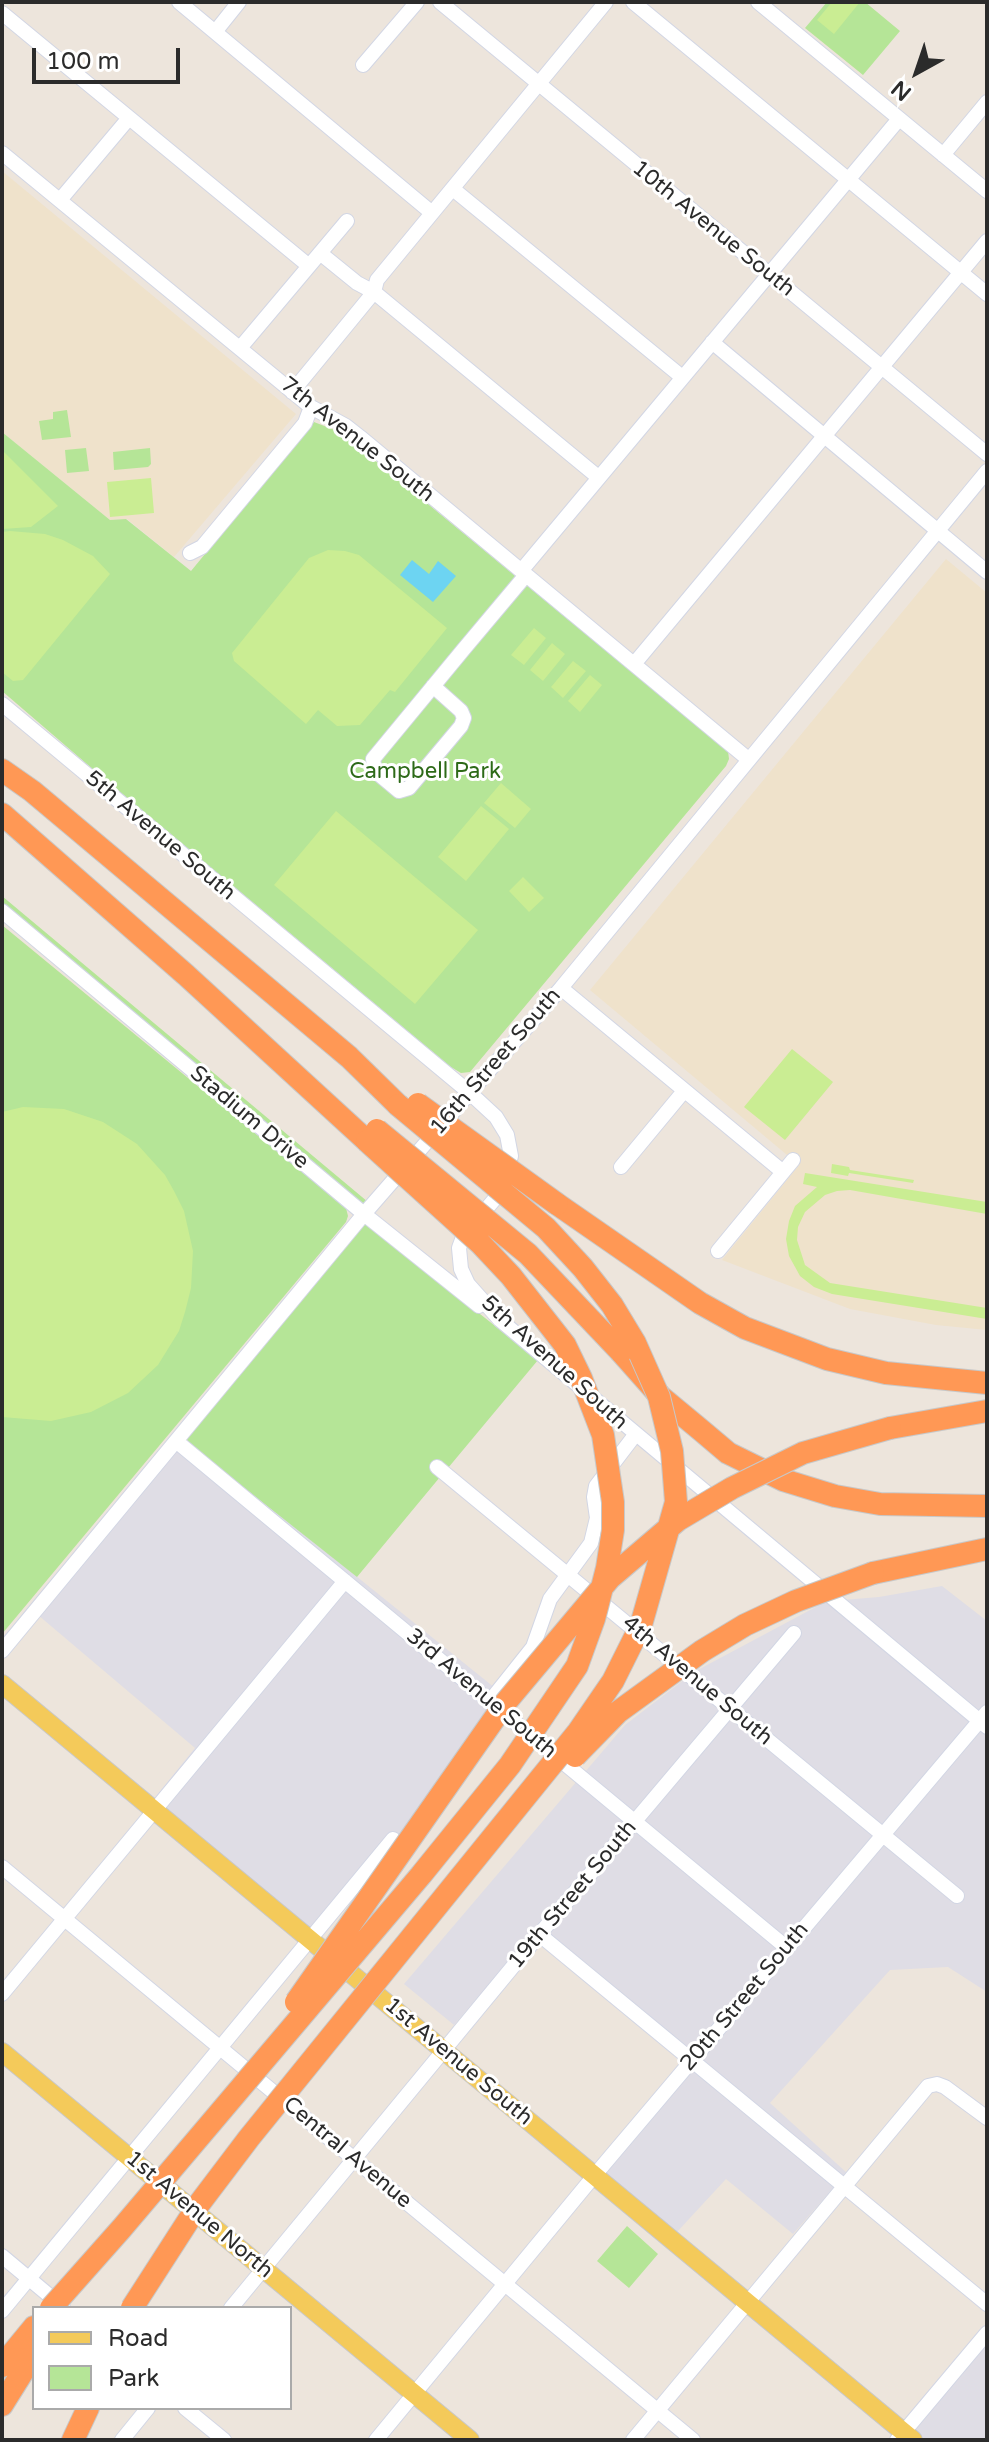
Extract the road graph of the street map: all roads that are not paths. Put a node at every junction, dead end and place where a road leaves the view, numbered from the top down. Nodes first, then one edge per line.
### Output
1 (179, 2) edge
2 (239, 2) edge
3 (417, 2) edge
4 (440, 2) edge
5 (606, 2) edge
6 (633, 2) edge
7 (758, 2) edge
8 (2, 13) edge
9 (215, 32) junction
10 (363, 65) dead end
11 (538, 85) junction
12 (987, 102) edge
13 (129, 118) junction
14 (899, 119) junction
15 (2, 153) edge
16 (943, 155) junction
17 (847, 178) junction
18 (453, 189) junction
19 (987, 191) edge
20 (60, 200) junction
21 (432, 213) junction
22 (347, 221) dead end
23 (987, 241) edge
24 (320, 253) junction
25 (309, 266) junction
26 (961, 272) junction
27 (769, 274) junction
28 (374, 292) junction
29 (987, 294) edge
30 (712, 342) junction
31 (240, 348) junction
32 (881, 368) junction
33 (682, 377) junction
34 (292, 392) junction
35 (311, 407) junction
36 (825, 435) junction
37 (987, 454) edge
38 (987, 471) edge
39 (598, 477) junction
40 (938, 531) junction
41 (190, 553) dead end
42 (987, 572) edge
43 (523, 573) junction
44 (634, 664) junction
45 (433, 686) junction
46 (2, 704) edge
47 (2, 757) edge
48 (748, 759) junction
49 (2, 770) edge
50 (32, 791) junction
51 (2, 814) edge
52 (2, 911) edge
53 (561, 988) junction
54 (684, 1091) junction
55 (470, 1093) junction
56 (402, 1100) junction
57 (372, 1136) junction
58 (621, 1167) dead end
59 (364, 1214) junction
60 (718, 1251) dead end
61 (500, 1320) junction
62 (987, 1383) edge
63 (987, 1411) edge
64 (635, 1435) junction
65 (176, 1441) junction
66 (437, 1467) dead end
67 (987, 1506) edge
68 (987, 1549) edge
69 (567, 1573) junction
70 (345, 1581) junction
71 (794, 1633) dead end
72 (2, 1651) edge
73 (2, 1684) edge
74 (490, 1701) junction
75 (729, 1708) junction
76 (984, 1720) edge
77 (155, 1810) junction
78 (635, 1822) junction
79 (884, 1836) junction
80 (393, 1839) dead end
81 (2, 1867) edge
82 (957, 1896) dead end
83 (65, 1919) junction
84 (540, 1935) junction
85 (310, 1939) junction
86 (412, 1940) junction
87 (787, 1948) junction
88 (2, 1994) edge
89 (220, 2048) junction
90 (444, 2051) junction
91 (2, 2052) edge
92 (691, 2061) junction
93 (220, 2111) junction
94 (987, 2118) edge
95 (129, 2158) junction
96 (354, 2159) junction
97 (594, 2176) junction
98 (843, 2187) junction
99 (122, 2228) junction
100 (2, 2256) edge
101 (263, 2269) junction
102 (29, 2278) junction
103 (506, 2285) junction
104 (748, 2303) junction
105 (987, 2304) edge
106 (53, 2306) edge
107 (63, 2306) edge
108 (66, 2306) edge
109 (133, 2306) edge
110 (233, 2306) edge
111 (2, 2311) edge
112 (32, 2329) edge
113 (987, 2333) edge
114 (32, 2357) edge
115 (2, 2366) edge
116 (415, 2395) junction
117 (2, 2405) edge
118 (74, 2410) edge
119 (87, 2410) edge
120 (146, 2410) edge
121 (187, 2410) edge
122 (658, 2411) junction
123 (905, 2437) edge
124 (60, 2440) edge
125 (73, 2440) edge
126 (122, 2440) edge
127 (224, 2440) edge
128 (376, 2440) edge
129 (470, 2440) edge
130 (633, 2440) edge
131 (693, 2440) edge

1 - 9 street
2 - 9 street
3 - 10 street
4 - 11 street, 10th Avenue South
5 - 11 street
6 - 17 street
7 - 14 street
8 - 13 street
9 - 21 street
11 - 18 street
11 - 27 street, 10th Avenue South
12 - 16 street
13 - 20 street
13 - 25 street
14 - 16 street
14 - 17 street
15 - 20 street, 7th Avenue South
16 - 19 street
17 - 26 street
17 - 27 street
18 - 21 street
18 - 33 street
20 - 31 street, 7th Avenue South
21 - 28 street
22 - 24 street
23 - 26 street
24 - 25 street
24 - 28 street
25 - 31 street
26 - 29 street
26 - 32 street
27 - 30 street
27 - 32 street, 10th Avenue South
28 - 34 street
28 - 39 street
30 - 33 street
30 - 36 street
31 - 34 street, 7th Avenue South
32 - 36 street
32 - 37 street, 10th Avenue South
33 - 39 street
34 - 35 street, 7th Avenue South
35 - 41 street
35 - 43 street, 7th Avenue South
36 - 40 street
36 - 44 street
38 - 40 street, 16th Street South
39 - 43 street
40 - 42 street
40 - 48 street, 16th Street South
43 - 44 street, 7th Avenue South
43 - 45 street
44 - 48 street, 7th Avenue South
45 - 45 street
46 - 55 street, 5th Avenue South
47 - 50 highway
48 - 53 street, 16th Street South
49 - 50 highway
50 - 56 highway
51 - 57 highway
52 - 59 street, Stadium Drive
53 - 54 street
53 - 55 street, 16th Street South
54 - 58 street
54 - 60 street
55 - 59 street, 16th Street South
55 - 61 street, 5th Avenue South
56 - 62 highway, bridge
56 - 86 highway, bridge
57 - 67 highway, bridge
57 - 93 highway, bridge
59 - 61 street, Stadium Drive
59 - 65 street, 16th Street South
61 - 64 street, 5th Avenue South
63 - 93 highway, bridge
64 - 69 street
64 - 76 street, 5th Avenue South
65 - 70 street, 3rd Avenue South
65 - 72 street, 16th Street South
66 - 69 street, 4th Avenue South
68 - 86 highway, bridge
69 - 74 street
69 - 75 street, 4th Avenue South
70 - 74 street, 3rd Avenue South
70 - 77 street
71 - 75 street, 19th Street South
73 - 77 main road, 1st Avenue South
74 - 78 street, 3rd Avenue South
75 - 78 street, 19th Street South
75 - 79 street, 4th Avenue South
76 - 79 street, 20th Street South
77 - 83 street
77 - 85 main road, 1st Avenue South
78 - 84 street, 19th Street South
78 - 87 street, 3rd Avenue South
79 - 82 street, 4th Avenue South
79 - 87 street, 20th Street South
80 - 85 street
81 - 83 street, Central Avenue
83 - 88 street
83 - 89 street, Central Avenue
84 - 90 street, 19th Street South
84 - 92 street
85 - 89 street
85 - 90 main road, 1st Avenue South
86 - 109 highway, bridge
87 - 92 street, 20th Street South
89 - 95 street
89 - 96 street, Central Avenue
90 - 96 street, 19th Street South
90 - 97 main road, 1st Avenue South
91 - 95 main road, 1st Avenue North
92 - 97 street, 20th Street South
92 - 98 street
93 - 99 highway, bridge
94 - 98 street
95 - 101 main road, 1st Avenue North
95 - 102 street
96 - 101 street, 19th Street South
96 - 103 street, Central Avenue
97 - 103 street, 20th Street South
97 - 104 main road, 1st Avenue South
98 - 104 street
98 - 105 street
99 - 106 highway, bridge
99 - 108 highway, bridge
100 - 102 street
101 - 110 street, 19th Street South
101 - 116 main road, 1st Avenue North
102 - 107 street
102 - 111 street
103 - 116 street, 20th Street South
103 - 122 street, Central Avenue
104 - 122 street
104 - 123 main road, 1st Avenue South
112 - 115 highway
113 - 123 street
114 - 117 highway
116 - 128 street, 20th Street South
116 - 129 main road, 1st Avenue North
118 - 124 highway
119 - 125 highway
120 - 126 street
121 - 127 street
122 - 130 street
122 - 131 street, Central Avenue

